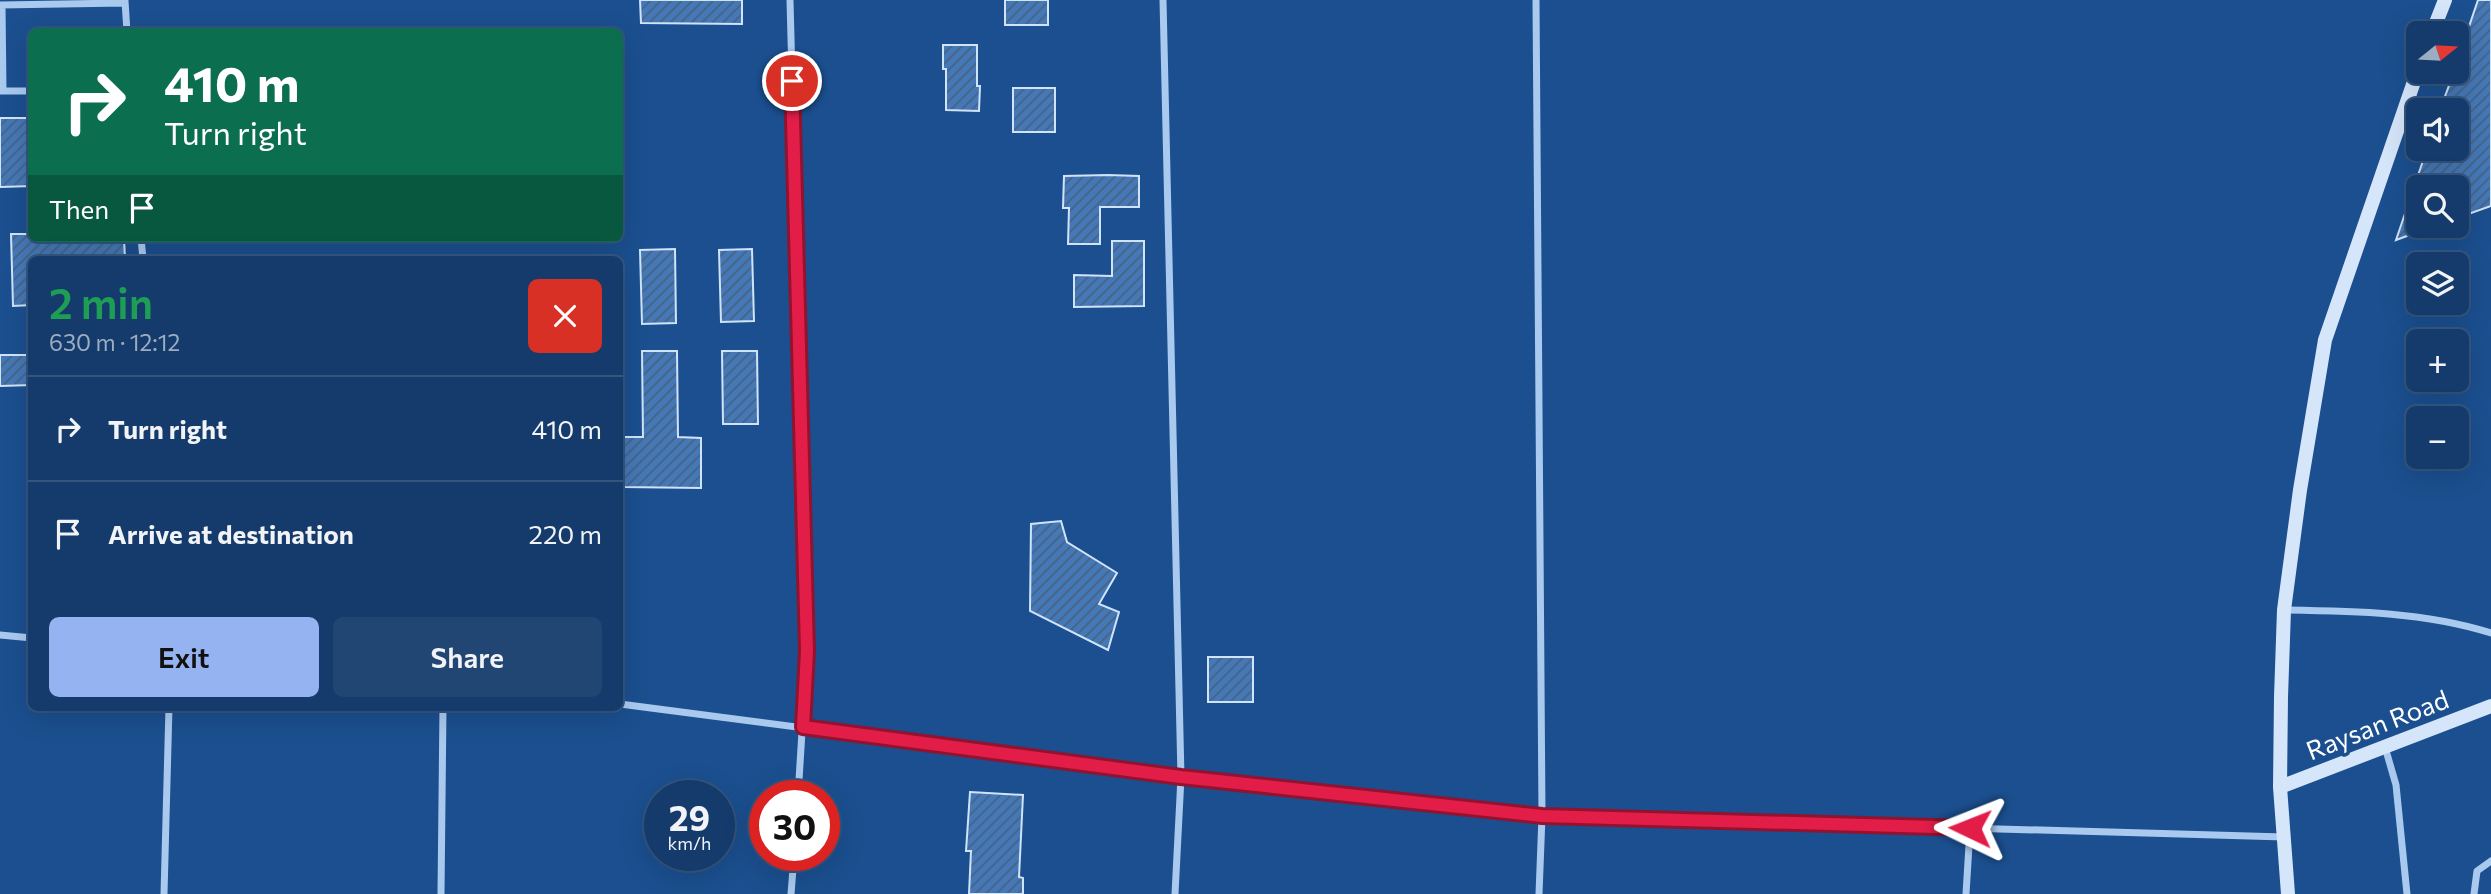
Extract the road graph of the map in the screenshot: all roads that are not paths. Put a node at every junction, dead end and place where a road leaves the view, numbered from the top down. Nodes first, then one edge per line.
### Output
1 (790, 0) edge
2 (1163, 0) edge
3 (1536, 0) edge
4 (2445, 0) edge
5 (125, 1) edge
6 (1, 5) edge
7 (2437, 21) edge
8 (127, 28) edge
9 (2413, 84) edge
10 (1, 91) edge
11 (28, 91) edge
12 (2284, 610) junction
13 (2491, 633) edge
14 (0, 635) edge
15 (28, 638) edge
16 (623, 704) edge
17 (2491, 706) edge
18 (169, 711) edge
19 (443, 711) edge
20 (803, 727) junction
21 (2385, 747) junction
22 (1181, 777) junction
23 (799, 780) edge
24 (2280, 787) junction
25 (1542, 816) junction
26 (1970, 828) junction
27 (2284, 838) junction
28 (2491, 861) edge
29 (793, 871) edge
30 (164, 894) edge
31 (441, 894) edge
32 (791, 894) edge
33 (1175, 894) edge
34 (1539, 894) edge
35 (1966, 894) edge
36 (2288, 894) edge
37 (2407, 894) edge
38 (2474, 894) edge

1 - 20 street
2 - 22 street
3 - 25 street
4 - 7 street
5 - 6 street
5 - 8 street
6 - 10 street
9 - 12 street
10 - 11 street
12 - 13 street
12 - 24 street
14 - 15 street
16 - 20 street
17 - 21 street, Raysan Road
18 - 30 street
19 - 31 street
20 - 22 street
20 - 23 street
21 - 24 street, Raysan Road
21 - 37 street
22 - 25 street
22 - 33 street
24 - 27 street
25 - 26 street
25 - 34 street
26 - 27 street
26 - 35 street
27 - 36 street
28 - 38 street
29 - 32 street

